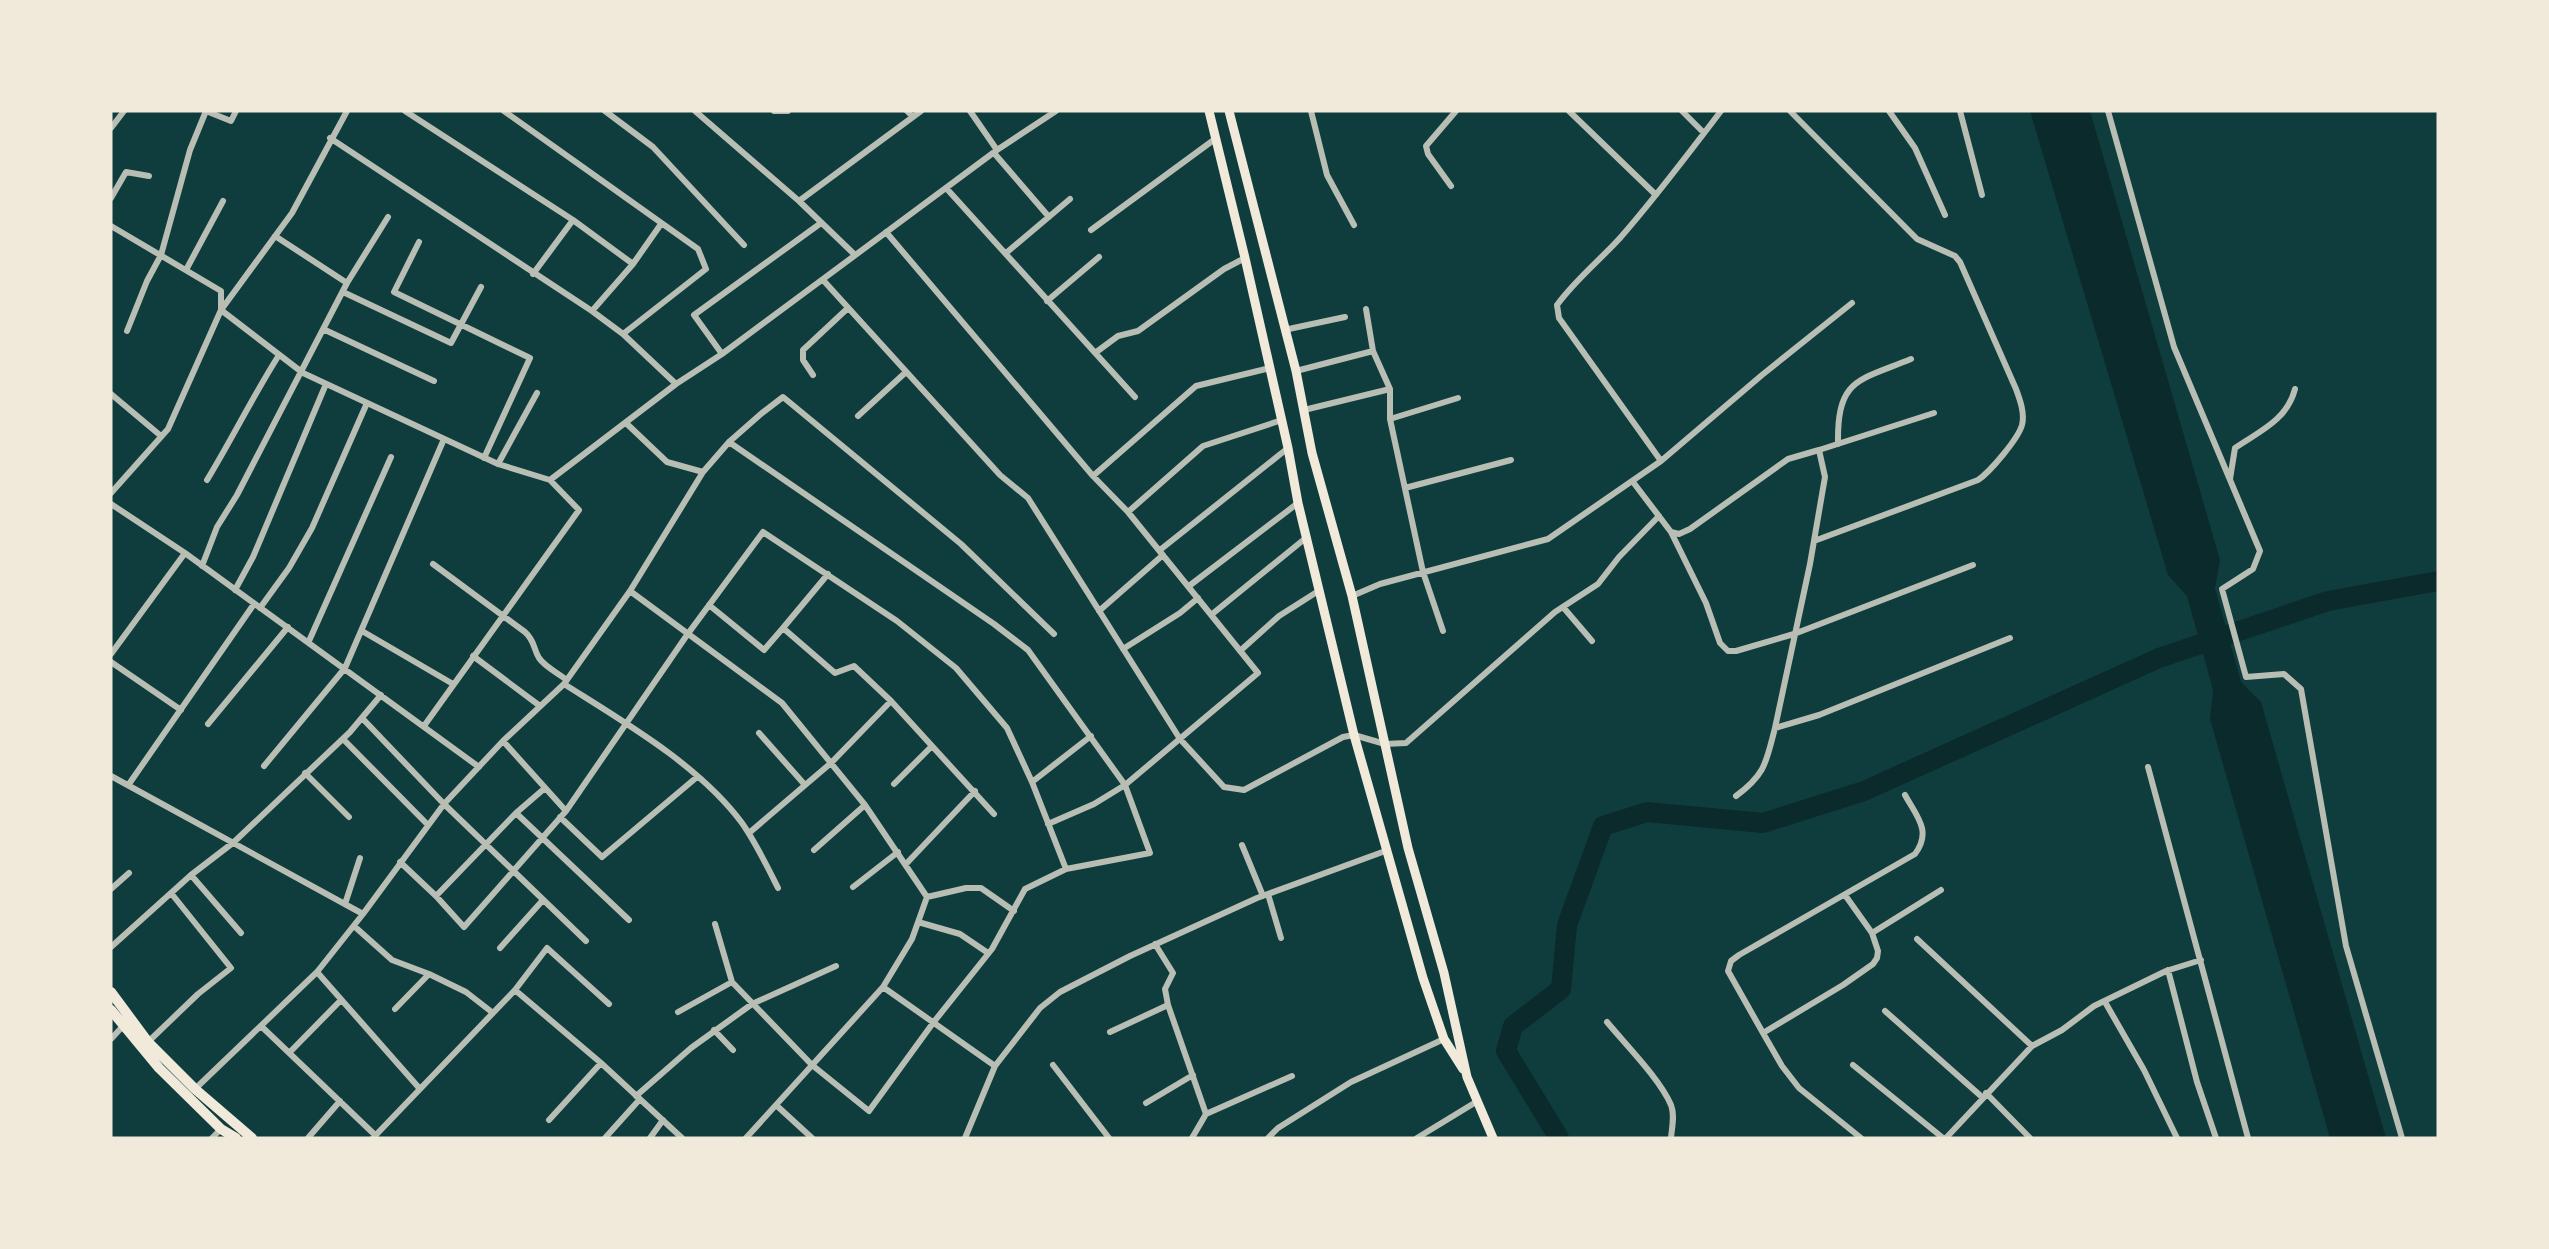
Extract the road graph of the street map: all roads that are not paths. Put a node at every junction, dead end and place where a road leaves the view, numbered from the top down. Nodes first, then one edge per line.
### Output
1 (124, 111) edge
2 (206, 111) edge
3 (236, 111) edge
4 (347, 111) edge
5 (405, 111) edge
6 (504, 111) edge
7 (605, 111) edge
8 (695, 111) edge
9 (774, 111) edge
10 (788, 111) edge
11 (907, 111) edge
12 (921, 111) edge
13 (970, 111) edge
14 (1056, 111) edge
15 (1209, 111) edge
16 (1230, 111) edge
17 (1311, 111) edge
18 (1456, 111) edge
19 (1569, 111) edge
20 (1682, 111) edge
21 (1721, 111) edge
22 (1790, 111) edge
23 (1889, 111) edge
24 (1960, 111) edge
25 (2108, 111) edge
26 (913, 117) junction
27 (111, 128) edge
28 (1704, 133) junction
29 (330, 138) junction
30 (1215, 139) junction
31 (996, 152) junction
32 (149, 177) dead end
33 (1451, 186) dead end
34 (947, 189) junction
35 (1656, 195) junction
36 (1982, 195) dead end
37 (111, 198) edge
38 (1070, 199) dead end
39 (223, 201) dead end
40 (799, 201) junction
41 (1945, 215) dead end
42 (388, 216) dead end
43 (1049, 217) junction
44 (573, 220) junction
45 (821, 223) junction
46 (661, 224) junction
47 (1354, 225) dead end
48 (113, 229) edge
49 (1091, 230) dead end
50 (886, 232) junction
51 (275, 236) junction
52 (111, 237) edge
53 (419, 242) dead end
54 (744, 245) dead end
55 (1006, 254) junction
56 (161, 255) junction
57 (855, 255) junction
58 (1099, 258) dead end
59 (1245, 258) junction
60 (633, 264) junction
61 (186, 270) junction
62 (533, 274) junction
63 (823, 280) junction
64 (347, 283) junction
65 (481, 287) dead end
66 (343, 292) junction
67 (1047, 301) junction
68 (1852, 303) dead end
69 (848, 308) junction
70 (1366, 309) dead end
71 (221, 310) junction
72 (592, 311) junction
73 (1345, 317) dead end
74 (461, 325) junction
75 (323, 329) junction
76 (1284, 330) junction
77 (127, 331) dead end
78 (623, 334) junction
79 (1373, 351) junction
80 (1095, 353) junction
81 (722, 354) junction
82 (279, 355) junction
83 (1911, 359) dead end
84 (1270, 368) junction
85 (1296, 371) junction
86 (301, 372) junction
87 (906, 372) junction
88 (813, 375) dead end
89 (434, 381) dead end
90 (326, 384) junction
91 (676, 384) junction
92 (1390, 389) junction
93 (2295, 389) dead end
94 (537, 393) dead end
95 (111, 394) edge
96 (1135, 397) dead end
97 (1458, 398) dead end
98 (367, 403) junction
99 (1304, 410) junction
100 (1934, 413) dead end
101 (858, 416) dead end
102 (1390, 419) junction
103 (1282, 420) junction
104 (626, 423) junction
105 (161, 436) junction
106 (444, 439) junction
107 (729, 442) junction
108 (1838, 444) junction
109 (1288, 448) junction
110 (1819, 450) junction
111 (391, 457) dead end
112 (484, 458) junction
113 (1511, 460) dead end
114 (1661, 461) junction
115 (498, 464) junction
116 (703, 472) junction
117 (1093, 476) junction
118 (207, 480) dead end
119 (550, 480) junction
120 (2230, 480) junction
121 (1633, 482) junction
122 (1406, 488) junction
123 (111, 493) edge
124 (1298, 503) junction
125 (111, 504) edge
126 (1128, 512) junction
127 (1659, 516) junction
128 (1671, 532) junction
129 (1307, 537) junction
130 (1814, 541) junction
131 (185, 553) junction
132 (1161, 553) junction
133 (433, 564) dead end
134 (1973, 565) dead end
135 (202, 566) junction
136 (1423, 572) junction
137 (828, 574) junction
138 (1189, 586) junction
139 (235, 590) junction
140 (1320, 590) junction
141 (630, 591) junction
142 (1352, 596) junction
143 (1198, 598) junction
144 (709, 605) junction
145 (257, 606) junction
146 (1563, 607) junction
147 (1099, 611) junction
148 (503, 615) junction
149 (1211, 615) junction
150 (288, 627) junction
151 (783, 628) junction
152 (362, 631) junction
153 (1443, 632) dead end
154 (1054, 634) dead end
155 (1794, 634) junction
156 (687, 635) junction
157 (2010, 638) dead end
158 (309, 641) junction
159 (1592, 641) dead end
160 (1123, 649) junction
161 (1240, 651) junction
162 (111, 654) edge
163 (473, 656) junction
164 (111, 662) edge
165 (345, 668) junction
166 (565, 682) junction
167 (453, 684) junction
168 (381, 694) junction
169 (891, 701) junction
170 (540, 706) junction
171 (181, 710) junction
172 (362, 718) junction
173 (208, 724) dead end
174 (626, 724) junction
175 (424, 726) junction
176 (1775, 728) junction
177 (759, 733) dead end
178 (1354, 735) junction
179 (1091, 736) junction
180 (343, 739) junction
181 (1180, 739) junction
182 (503, 741) junction
183 (1385, 744) junction
184 (932, 746) junction
185 (831, 763) junction
186 (264, 766) dead end
187 (480, 767) junction
188 (2148, 767) dead end
189 (305, 773) junction
190 (111, 776) edge
191 (697, 777) junction
192 (1032, 782) junction
193 (129, 784) junction
194 (894, 784) dead end
195 (805, 785) junction
196 (1125, 785) junction
197 (545, 788) junction
198 (975, 791) junction
199 (1905, 795) dead end
200 (1736, 796) dead end
201 (444, 804) junction
202 (865, 805) junction
203 (566, 811) junction
204 (516, 813) junction
205 (994, 814) dead end
206 (349, 817) dead end
207 (560, 817) junction
208 (428, 824) junction
209 (1048, 824) junction
210 (749, 834) junction
211 (542, 838) junction
212 (234, 842) junction
213 (486, 845) junction
214 (1242, 845) dead end
215 (814, 850) dead end
216 (1388, 850) junction
217 (898, 852) junction
218 (360, 858) dead end
219 (400, 862) junction
220 (906, 864) junction
221 (1066, 869) junction
222 (514, 872) junction
223 (129, 873) dead end
224 (191, 874) junction
225 (853, 887) dead end
226 (778, 888) dead end
227 (111, 889) edge
228 (1941, 890) dead end
229 (171, 893) junction
230 (1266, 895) junction
231 (1845, 895) junction
232 (436, 896) junction
233 (927, 897) junction
234 (543, 900) junction
235 (345, 904) junction
236 (1014, 911) junction
237 (363, 914) junction
238 (629, 920) dead end
239 (918, 922) junction
240 (715, 924) dead end
241 (354, 926) junction
242 (241, 933) dead end
243 (1872, 933) junction
244 (1281, 938) dead end
245 (1917, 939) dead end
246 (586, 941) dead end
247 (1155, 944) junction
248 (111, 947) edge
249 (500, 948) dead end
250 (988, 953) junction
251 (2202, 960) junction
252 (836, 966) dead end
253 (2168, 970) junction
254 (317, 972) junction
255 (429, 974) junction
256 (732, 982) junction
257 (883, 987) junction
258 (515, 990) junction
259 (111, 992) edge
260 (341, 1000) junction
261 (2105, 1002) junction
262 (609, 1004) dead end
263 (752, 1004) junction
264 (1168, 1005) junction
265 (395, 1009) dead end
266 (111, 1010) edge
267 (1885, 1011) dead end
268 (678, 1012) dead end
269 (493, 1013) junction
270 (1607, 1022) dead end
271 (933, 1023) junction
272 (123, 1026) junction
273 (261, 1026) junction
274 (714, 1030) junction
275 (1110, 1032) dead end
276 (1763, 1033) junction
277 (111, 1039) edge
278 (1444, 1039) junction
279 (148, 1042) junction
280 (2032, 1046) junction
281 (733, 1050) dead end
282 (290, 1052) junction
283 (601, 1063) junction
284 (812, 1065) junction
285 (1053, 1065) dead end
286 (1853, 1065) dead end
287 (994, 1066) junction
288 (1193, 1075) junction
289 (1292, 1076) dead end
290 (1467, 1077) junction
291 (195, 1089) junction
292 (420, 1089) junction
293 (1984, 1095) junction
294 (638, 1097) junction
295 (340, 1101) junction
296 (1476, 1102) junction
297 (1146, 1103) dead end
298 (776, 1105) junction
299 (1206, 1114) junction
300 (549, 1120) dead end
301 (663, 1120) junction
302 (227, 1134) edge
303 (374, 1137) edge
304 (212, 1138) edge
305 (252, 1138) edge
306 (308, 1138) edge
307 (605, 1138) edge
308 (650, 1138) edge
309 (682, 1138) edge
310 (746, 1138) edge
311 (812, 1138) edge
312 (965, 1138) edge
313 (1110, 1138) edge
314 (1192, 1138) edge
315 (1268, 1138) edge
316 (1417, 1138) edge
317 (1492, 1138) edge
318 (1671, 1138) edge
319 (1861, 1138) edge
320 (1944, 1138) edge
321 (2030, 1138) edge
322 (2177, 1138) edge
323 (2216, 1138) edge
324 (2248, 1138) edge
325 (2402, 1138) edge

1 - 27 street
2 - 3 street
2 - 56 street
4 - 29 street
5 - 44 street
6 - 46 street
7 - 54 street
8 - 40 street
9 - 10 street
11 - 26 street
12 - 26 street
13 - 31 street
14 - 31 street
15 - 30 main road
16 - 76 main road
17 - 47 street
18 - 33 street
19 - 35 street
20 - 28 street
21 - 28 street
22 - 130 street
23 - 41 street
24 - 36 street
25 - 120 street
26 - 40 street
28 - 35 street
29 - 51 street
29 - 62 street
30 - 49 street
30 - 59 main road
31 - 34 street
31 - 43 street
32 - 37 street
34 - 50 street
34 - 55 street
35 - 114 street
38 - 43 street
39 - 61 street
40 - 45 street
42 - 64 street
43 - 55 street
44 - 60 street
44 - 62 street
45 - 57 street
45 - 81 street
46 - 60 street
46 - 78 street
48 - 52 street
48 - 56 street
50 - 57 street
50 - 117 street
51 - 64 street
51 - 71 street
53 - 74 street
55 - 67 street
56 - 61 street
56 - 77 street
57 - 63 street
58 - 67 street
59 - 80 street
59 - 84 main road
60 - 72 street
61 - 71 street
62 - 72 street
63 - 69 street
63 - 81 street
64 - 66 street
65 - 74 street
66 - 74 street
66 - 75 street
67 - 80 street
68 - 114 street
69 - 87 street
69 - 88 street
70 - 79 street
71 - 82 street
71 - 105 street
72 - 78 street
73 - 76 street
74 - 112 street
75 - 86 street
75 - 89 street
76 - 85 main road
78 - 91 street
79 - 85 street
79 - 92 street
80 - 96 street
81 - 91 street
82 - 86 street
82 - 118 street
83 - 108 street
84 - 103 main road
84 - 117 street
85 - 99 main road
86 - 90 street
86 - 135 street
87 - 101 street
87 - 147 street
90 - 98 street
90 - 139 street
91 - 104 street
92 - 99 street
92 - 102 street
93 - 120 street
94 - 115 street
95 - 105 street
97 - 102 street
98 - 106 street
98 - 145 street
99 - 142 main road
100 - 108 street
102 - 122 street
103 - 109 main road
103 - 126 street
104 - 116 street
104 - 119 street
105 - 123 street
106 - 112 street
106 - 152 street
107 - 116 street
107 - 154 street
107 - 179 street
108 - 110 street
109 - 124 main road
109 - 132 street
110 - 128 street
110 - 130 street
111 - 158 street
112 - 115 street
113 - 122 street
114 - 121 street
115 - 119 street
116 - 141 street
117 - 126 street
119 - 148 street
120 - 325 street
121 - 127 street
121 - 136 street
122 - 136 street
124 - 129 main road
124 - 138 street
125 - 131 street
126 - 132 street
127 - 128 street
127 - 146 street
128 - 155 street
129 - 140 main road
129 - 149 street
130 - 155 street
131 - 135 street
131 - 162 street
132 - 138 street
132 - 147 street
133 - 148 street
134 - 155 street
135 - 139 street
136 - 142 street
136 - 153 street
137 - 144 street
137 - 151 street
137 - 192 street
138 - 143 street
139 - 145 street
140 - 161 street
140 - 178 main road
141 - 156 street
141 - 166 street
142 - 183 main road
143 - 149 street
143 - 160 street
144 - 151 street
144 - 156 street
145 - 150 street
145 - 171 street
146 - 159 street
146 - 183 street
147 - 160 street
148 - 163 street
148 - 166 street
149 - 161 street
150 - 158 street
150 - 173 street
151 - 169 street
152 - 165 street
152 - 167 street
155 - 176 street
156 - 174 street
156 - 185 street
157 - 176 street
158 - 165 street
160 - 181 street
161 - 181 street
163 - 167 street
163 - 170 street
164 - 171 street
165 - 168 street
165 - 186 street
166 - 170 street
166 - 174 street
167 - 175 street
168 - 172 street
168 - 175 street
169 - 184 street
169 - 185 street
170 - 182 street
171 - 193 street
172 - 180 street
172 - 201 street
174 - 191 street
174 - 203 street
175 - 187 street
176 - 200 street
177 - 195 street
178 - 181 street
178 - 183 street
178 - 216 main road
179 - 192 street
179 - 196 street
180 - 189 street
180 - 208 street
181 - 196 street
182 - 187 street
182 - 197 street
183 - 290 main road
184 - 194 street
184 - 198 street
185 - 195 street
185 - 202 street
187 - 201 street
188 - 251 street
189 - 206 street
189 - 212 street
190 - 193 street
191 - 207 street
191 - 210 street
192 - 209 street
193 - 212 street
195 - 210 street
196 - 209 street
196 - 221 street
197 - 203 street
197 - 204 street
198 - 205 street
198 - 220 street
199 - 231 street
201 - 208 street
201 - 213 street
202 - 215 street
202 - 217 street
203 - 207 street
204 - 211 street
204 - 213 street
207 - 211 street
208 - 219 street
209 - 221 street
210 - 226 street
211 - 222 street
211 - 238 street
212 - 224 street
212 - 235 street
213 - 222 street
213 - 232 street
214 - 230 street
216 - 230 street
216 - 278 main road
217 - 220 street
217 - 225 street
218 - 235 street
219 - 232 street
219 - 237 street
220 - 233 street
221 - 236 street
222 - 232 street
222 - 234 street
223 - 227 street
224 - 229 street
224 - 242 street
228 - 243 street
229 - 248 street
229 - 279 street
230 - 244 street
230 - 247 street
231 - 243 street
231 - 276 street
233 - 236 street
233 - 239 street
234 - 246 street
234 - 249 street
235 - 237 street
236 - 250 street
237 - 241 street
239 - 250 street
239 - 257 street
240 - 256 street
241 - 254 street
241 - 255 street
243 - 276 street
245 - 280 street
247 - 264 street
247 - 287 street
250 - 271 street
251 - 253 street
251 - 324 street
252 - 263 street
253 - 261 street
253 - 323 street
254 - 260 street
254 - 273 street
255 - 265 street
255 - 269 street
256 - 263 street
256 - 268 street
257 - 271 street
257 - 284 street
258 - 262 street
258 - 269 street
258 - 283 street
259 - 279 highway
260 - 282 street
260 - 292 street
261 - 280 street
261 - 322 street
263 - 274 street
263 - 284 street
264 - 275 street
264 - 288 street
266 - 272 highway
267 - 293 street
269 - 292 street
270 - 318 street
271 - 284 street
271 - 287 street
272 - 277 street
272 - 302 highway
273 - 282 street
273 - 291 street
274 - 281 street
274 - 294 street
276 - 319 street
278 - 290 main road
278 - 315 street
279 - 291 highway
280 - 293 street
282 - 295 street
283 - 294 street
283 - 300 street
284 - 298 street
285 - 313 street
286 - 320 street
287 - 312 street
288 - 297 street
288 - 299 street
289 - 299 street
290 - 296 main road
291 - 305 highway
292 - 303 street
293 - 320 street
293 - 321 street
294 - 301 street
294 - 307 street
295 - 303 street
295 - 306 street
296 - 316 street
296 - 317 main road
298 - 310 street
298 - 311 street
299 - 314 street
301 - 308 street
301 - 309 street
302 - 304 street

